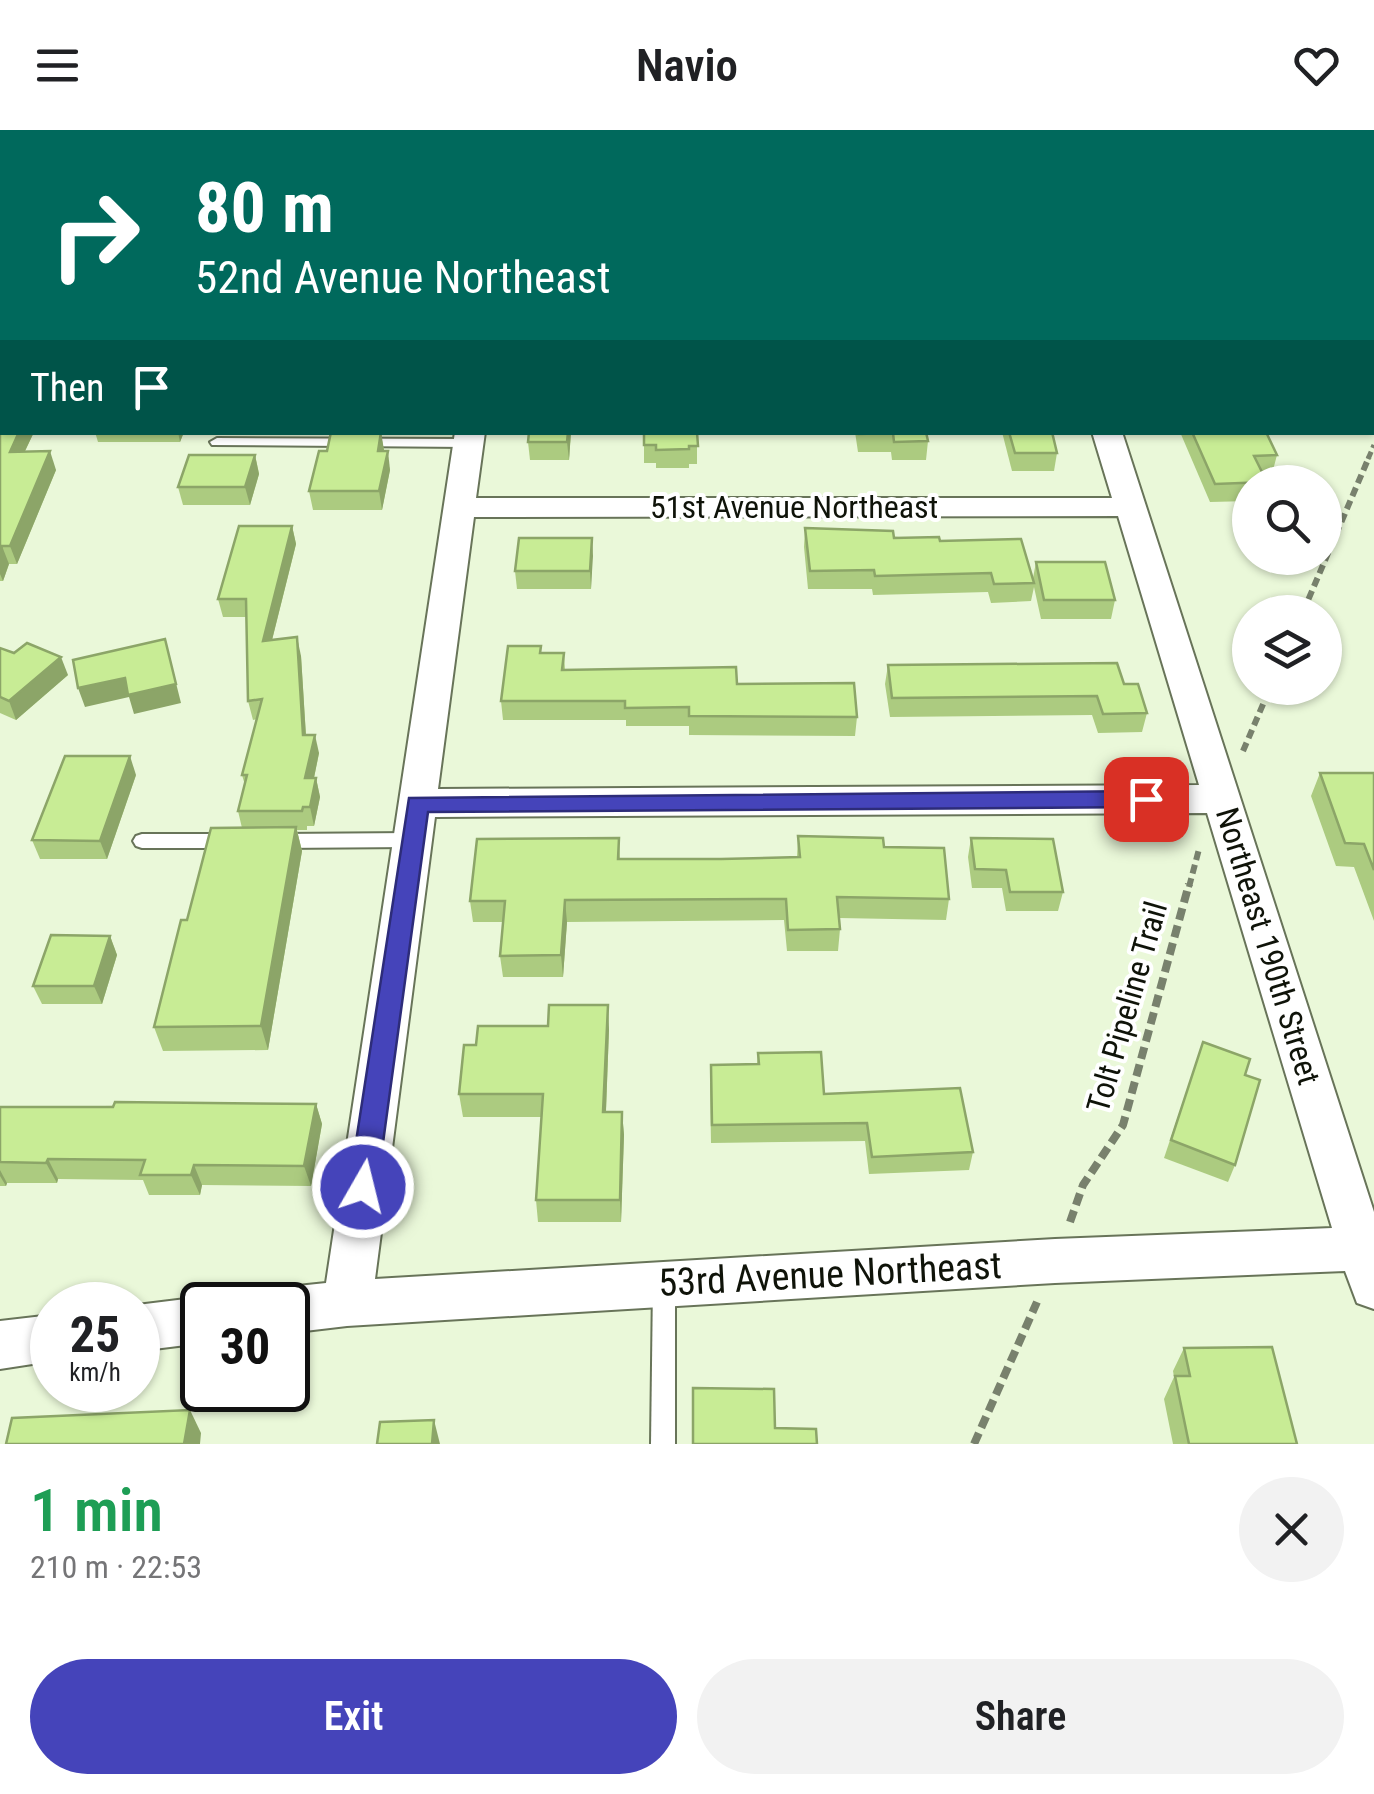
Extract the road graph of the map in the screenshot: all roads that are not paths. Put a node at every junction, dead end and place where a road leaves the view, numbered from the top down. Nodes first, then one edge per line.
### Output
1 (1108, 435) edge
2 (469, 438) edge
3 (216, 442) dead end
4 (1130, 506) junction
5 (458, 508) junction
6 (1222, 798) junction
7 (415, 822) junction
8 (142, 841) dead end
9 (1370, 1261) edge
10 (664, 1284) junction
11 (347, 1303) junction
12 (310, 1307) edge
13 (30, 1341) edge
14 (0, 1345) edge
15 (663, 1444) edge

1 - 4 street, Northeast 190th Street
2 - 3 lane
2 - 5 street
4 - 5 street, 51st Avenue Northeast
4 - 6 street, Northeast 190th Street
5 - 7 street
6 - 7 street
6 - 9 street, Northeast 190th Street
7 - 8 lane
7 - 11 street
9 - 10 street, 53rd Avenue Northeast
10 - 11 street, 53rd Avenue Northeast
10 - 15 lane
11 - 12 street, 53rd Avenue Northeast
13 - 14 street

